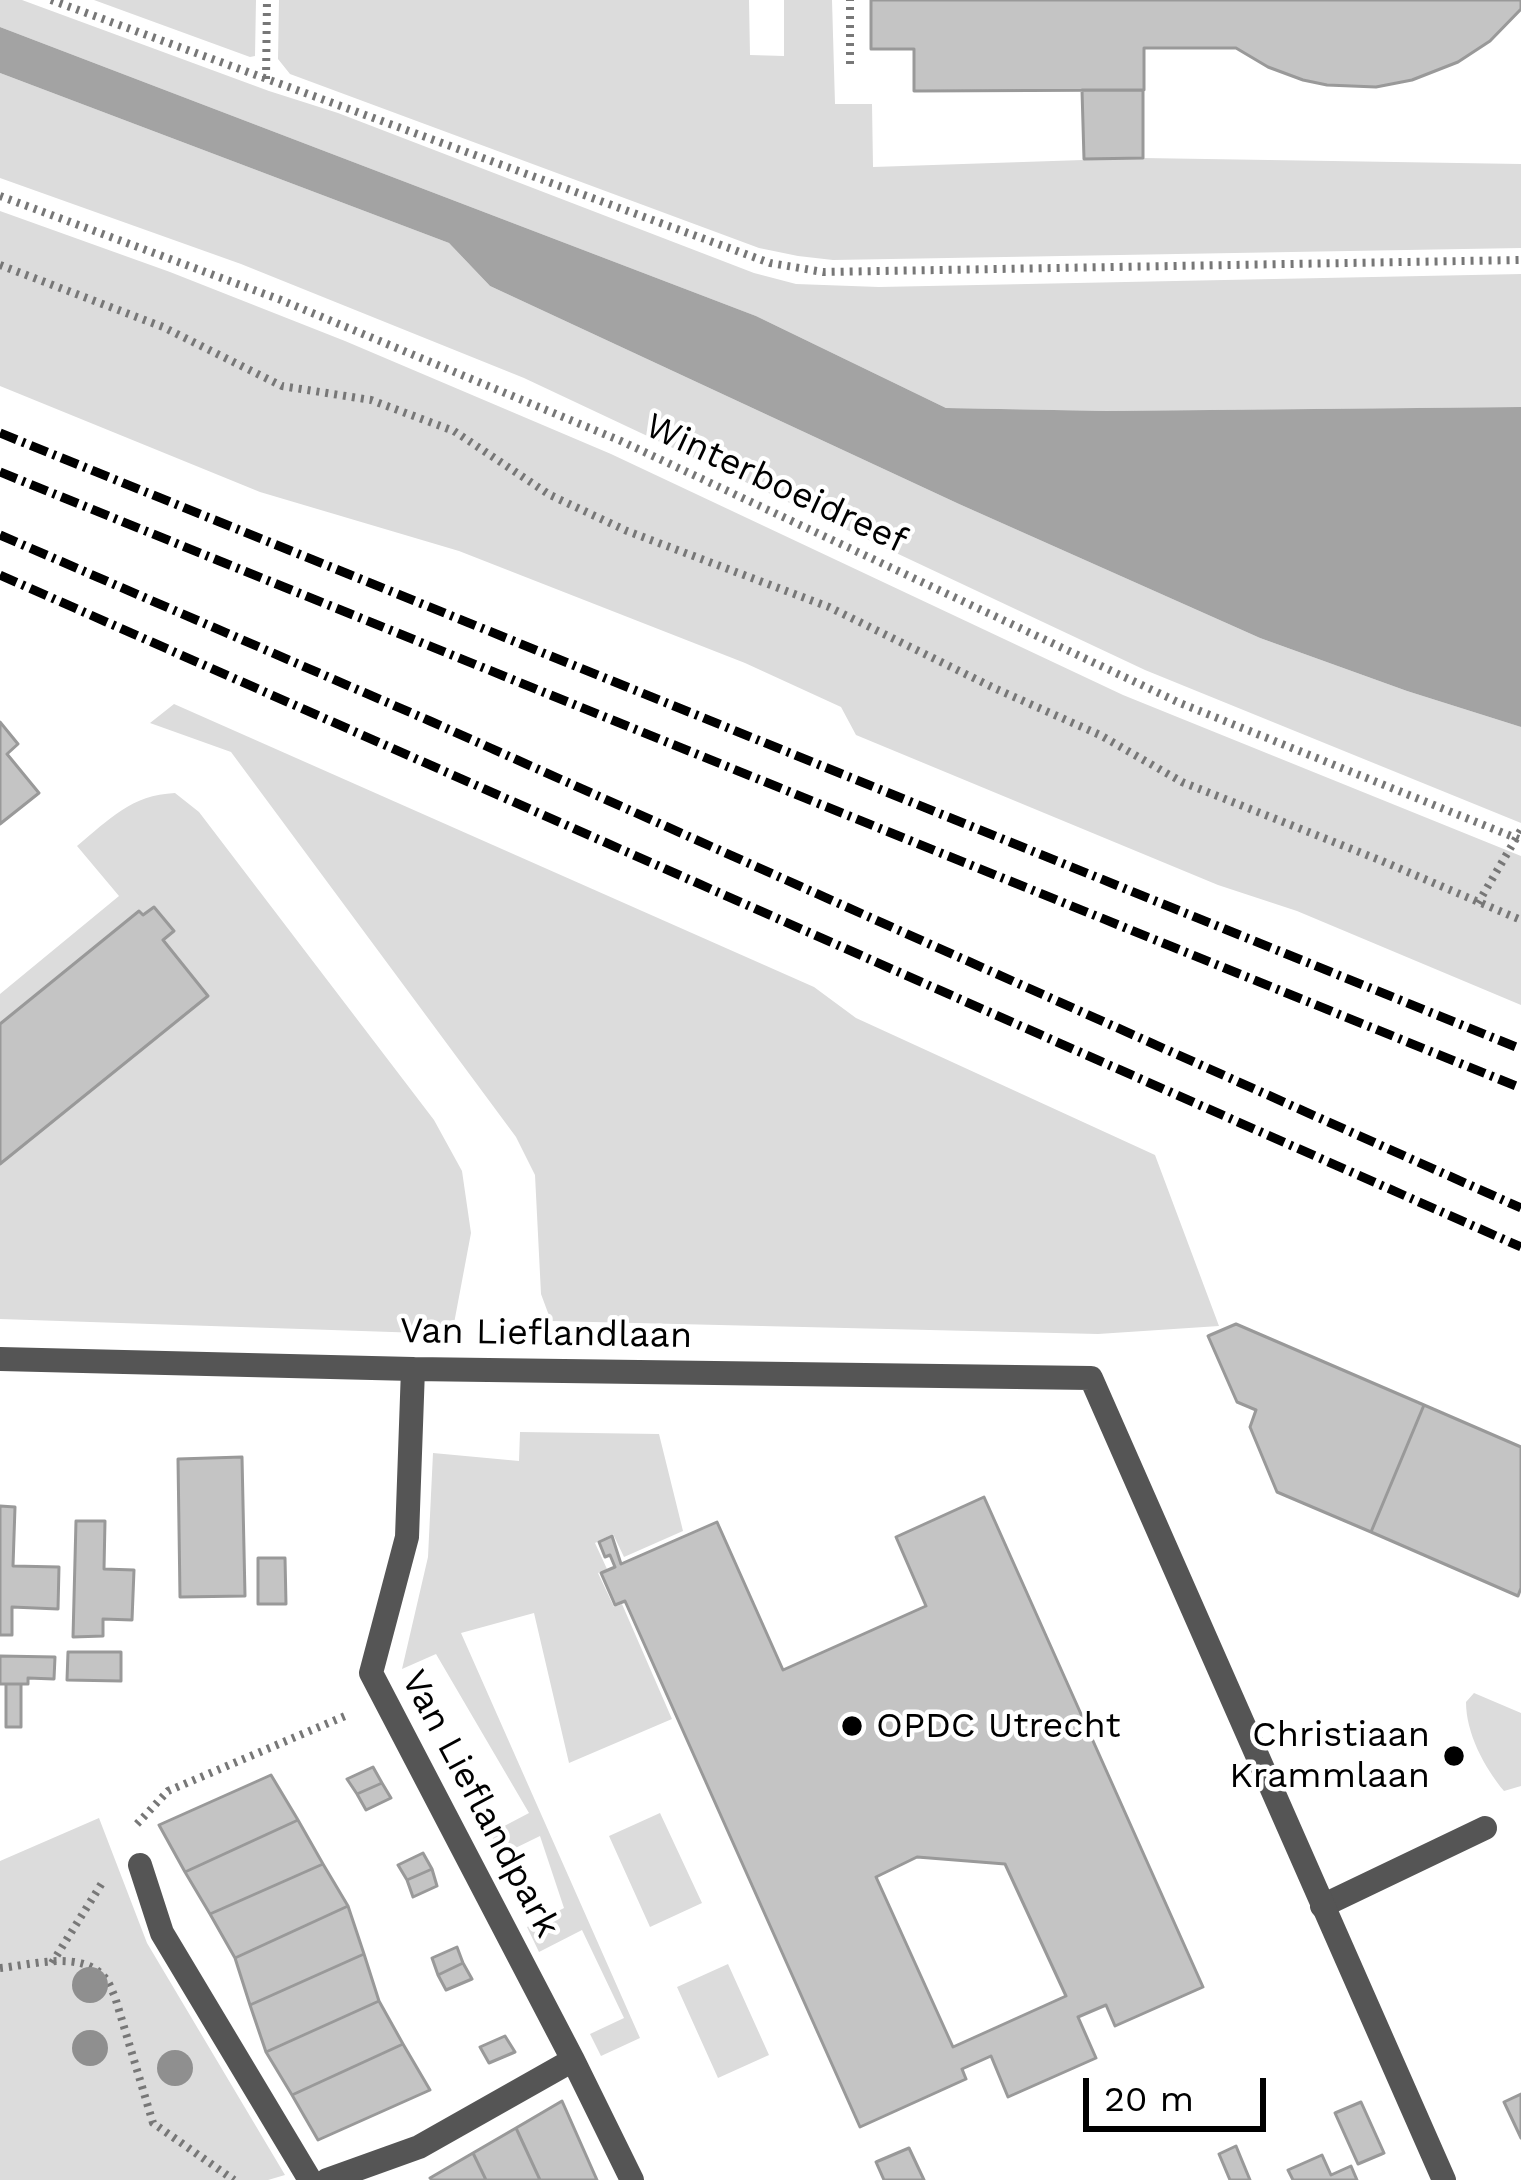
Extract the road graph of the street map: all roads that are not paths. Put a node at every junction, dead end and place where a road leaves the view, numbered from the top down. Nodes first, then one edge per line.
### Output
1 (0, 1359) edge
2 (412, 1369) junction
3 (1486, 1828) dead end
4 (140, 1865) dead end
5 (1322, 1906) junction
6 (573, 2060) junction
7 (310, 2180) edge
8 (327, 2180) edge
9 (632, 2180) edge
10 (1444, 2180) edge

1 - 2 street, Van Lieflandlaan
2 - 5 street, Van Lieflandlaan
2 - 6 street, Van Lieflandpark
3 - 5 street
4 - 7 street
5 - 10 street
6 - 8 street
6 - 9 street, Van Lieflandpark

